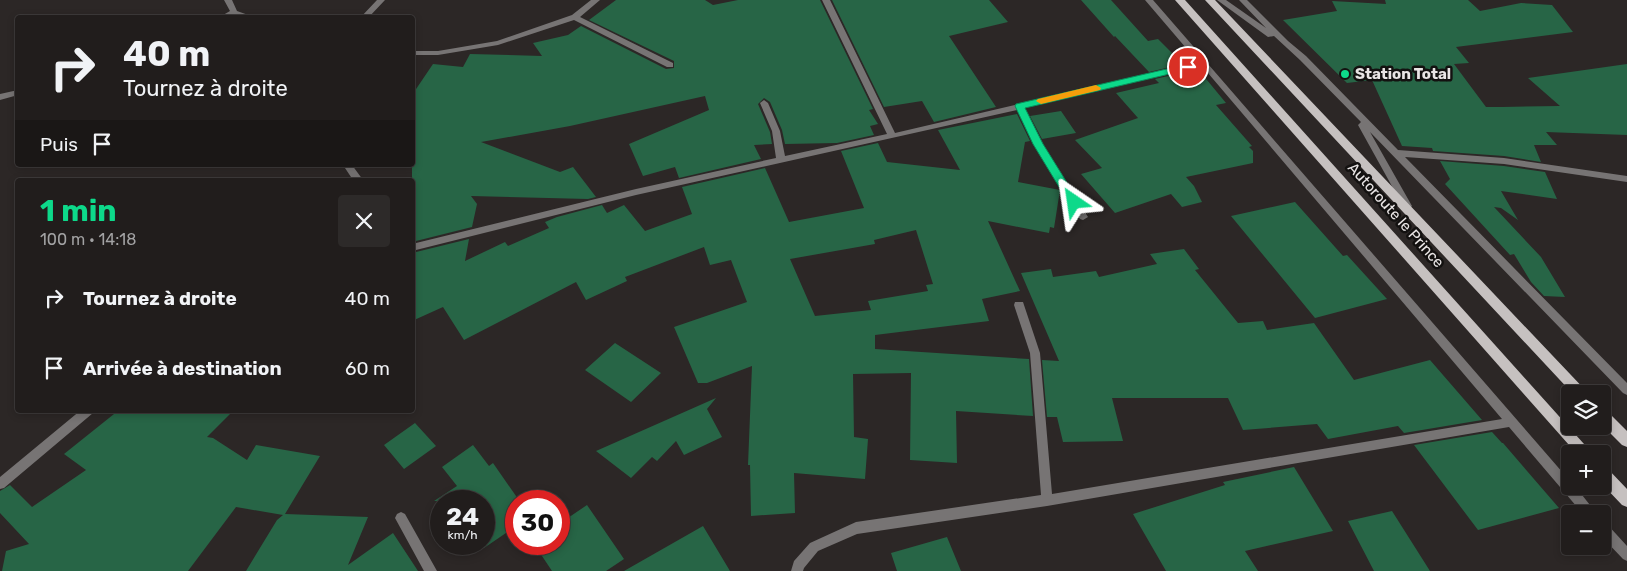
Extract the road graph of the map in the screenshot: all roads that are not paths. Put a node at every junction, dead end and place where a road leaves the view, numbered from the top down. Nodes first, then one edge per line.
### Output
1 (228, 0) edge
2 (381, 0) edge
3 (596, 0) edge
4 (826, 0) edge
5 (1149, 0) edge
6 (1180, 0) edge
7 (1210, 0) edge
8 (1221, 0) edge
9 (1244, 0) edge
10 (234, 12) junction
11 (228, 15) edge
12 (244, 15) edge
13 (366, 15) edge
14 (575, 16) junction
15 (1285, 43) junction
16 (415, 53) edge
17 (1205, 63) junction
18 (670, 65) dead end
19 (15, 93) edge
20 (0, 97) edge
21 (764, 103) dead end
22 (1019, 106) junction
23 (1355, 113) junction
24 (892, 136) junction
25 (1395, 153) junction
26 (782, 160) junction
27 (348, 167) edge
28 (357, 178) edge
29 (1627, 179) edge
30 (1410, 212) junction
31 (1083, 217) dead end
32 (415, 247) edge
33 (1019, 305) dead end
34 (1573, 385) edge
35 (1627, 390) edge
36 (85, 413) edge
37 (1512, 422) junction
38 (1611, 424) edge
39 (1627, 441) edge
40 (1578, 445) edge
41 (1611, 482) edge
42 (0, 484) edge
43 (1047, 500) junction
44 (1627, 500) edge
45 (1584, 505) edge
46 (401, 518) dead end
47 (1611, 536) edge
48 (1627, 555) edge
49 (431, 571) edge
50 (797, 571) edge

1 - 10 street
2 - 13 street
3 - 14 street
4 - 24 street
5 - 17 street
6 - 40 main road, Autoroute le Prince
7 - 30 main road, Autoroute le Prince
8 - 15 street
9 - 15 street
10 - 11 street
10 - 12 street
14 - 16 street
14 - 18 street
15 - 23 street
17 - 22 street
17 - 37 street
19 - 20 street
21 - 26 street
22 - 24 street
22 - 31 street
23 - 25 street
23 - 30 street
24 - 26 street
25 - 29 street
25 - 35 street
26 - 32 street
27 - 28 street
30 - 34 main road, Autoroute le Prince
33 - 43 street
36 - 42 street
37 - 43 street
37 - 45 street
38 - 39 main road
41 - 44 main road
43 - 50 street
46 - 49 street
47 - 48 street

